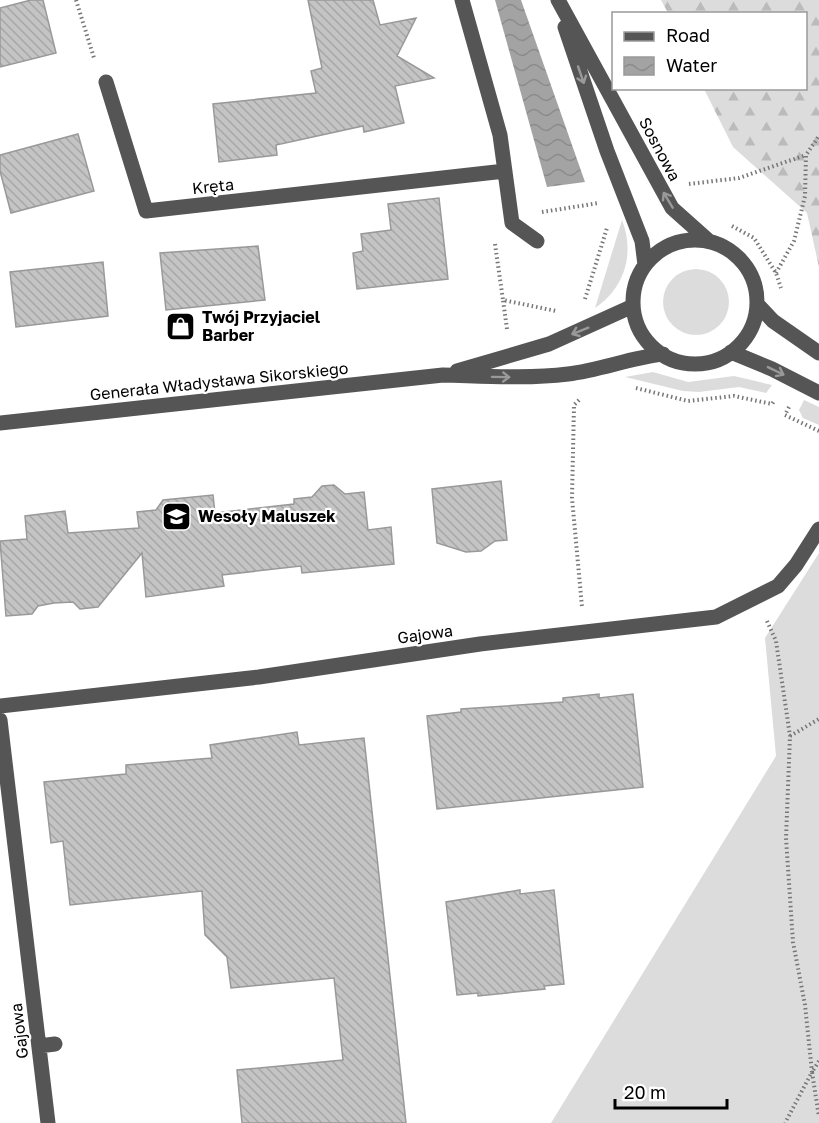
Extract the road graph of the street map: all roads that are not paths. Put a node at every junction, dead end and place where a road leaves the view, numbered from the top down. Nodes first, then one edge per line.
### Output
1 (462, 0) edge
2 (557, 0) edge
3 (106, 82) road end
4 (505, 171) junction
5 (537, 241) dead end
6 (709, 241) junction
7 (645, 265) junction
8 (757, 304) junction
9 (633, 306) junction
10 (731, 352) junction
11 (819, 353) edge
12 (663, 354) junction
13 (443, 375) junction
14 (819, 393) edge
15 (0, 423) edge
16 (819, 529) edge
17 (0, 706) edge
18 (0, 720) edge
19 (55, 1044) dead end
20 (39, 1046) junction
21 (48, 1123) edge

1 - 4 street
6 -> 2 street, Sosnowa
2 -> 7 street, Sosnowa
3 - 4 street, Kręta
4 - 5 street
6 - 7 street
6 - 8 street
7 - 9 street
8 - 10 street
8 - 11 street
9 - 12 street
9 -> 13 street, Generała Władysława Sikorskiego
10 - 12 street
10 -> 14 street
13 -> 12 street, Generała Władysława Sikorskiego
13 - 15 street, Generała Władysława Sikorskiego
16 - 17 street, Gajowa
18 - 20 street, Gajowa
19 - 20 street
20 - 21 street, Gajowa

